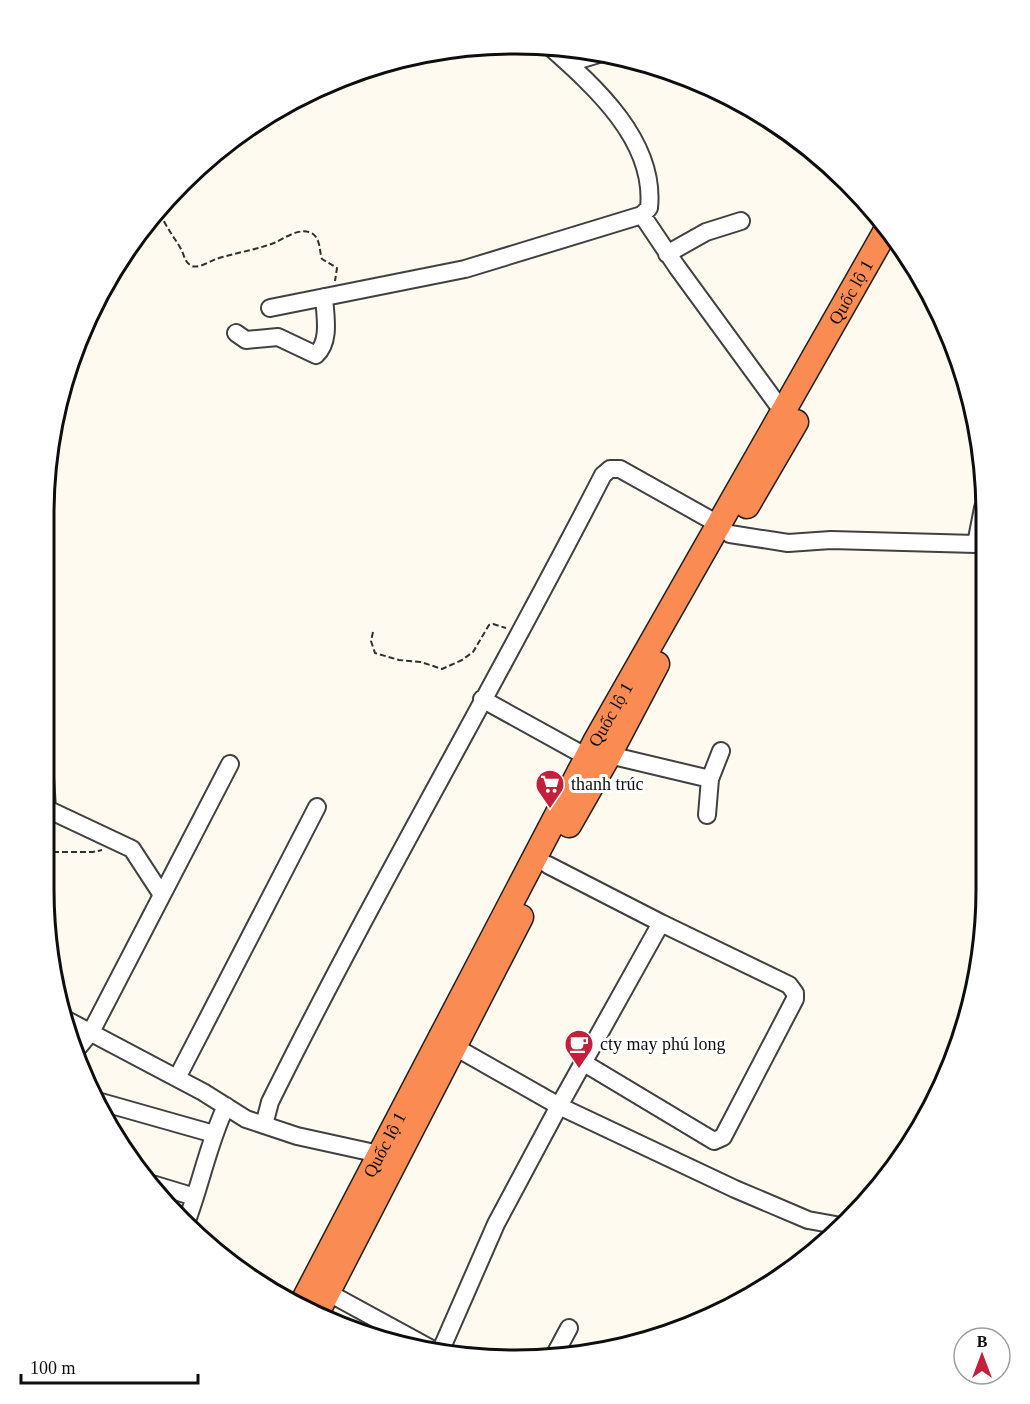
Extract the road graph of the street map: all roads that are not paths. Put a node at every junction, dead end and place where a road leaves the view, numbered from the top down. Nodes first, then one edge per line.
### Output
1 (561, 57) edge
2 (582, 59) edge
3 (569, 63) junction
4 (642, 215) junction
5 (741, 221) dead end
6 (883, 236) edge
7 (892, 250) edge
8 (667, 254) junction
9 (332, 296) junction
10 (270, 308) dead end
11 (236, 333) dead end
12 (783, 412) junction
13 (724, 529) junction
14 (976, 545) edge
15 (482, 699) junction
16 (721, 751) dead end
17 (598, 756) junction
18 (230, 764) dead end
19 (710, 779) junction
20 (317, 807) dead end
21 (54, 812) edge
22 (707, 815) dead end
23 (548, 865) junction
24 (162, 895) junction
25 (660, 923) junction
26 (74, 1024) edge
27 (91, 1032) junction
28 (81, 1044) edge
29 (455, 1047) junction
30 (584, 1063) junction
31 (177, 1078) junction
32 (108, 1104) edge
33 (226, 1106) junction
34 (559, 1106) junction
35 (264, 1125) junction
36 (214, 1134) junction
37 (379, 1154) junction
38 (163, 1187) edge
39 (195, 1197) junction
40 (189, 1215) edge
41 (831, 1224) edge
42 (327, 1292) junction
43 (304, 1299) edge
44 (320, 1306) edge
45 (569, 1328) dead end
46 (413, 1338) edge
47 (443, 1344) edge
48 (558, 1348) edge

1 - 3 street
2 - 3 street
3 - 4 street
4 - 8 street
4 - 9 street
5 - 8 street
6 - 12 highway, Quốc lộ 1
7 - 13 highway, Quốc lộ 1
8 - 12 street
9 - 10 street
9 - 11 street
12 - 13 highway, Quốc lộ 1
13 - 14 street
13 - 15 street
13 - 17 highway, Quốc lộ 1
15 - 17 street
15 - 35 street
16 - 19 street
17 - 19 street
17 - 23 highway, Quốc lộ 1
17 - 37 highway, Quốc lộ 1
18 - 24 street
19 - 22 street
20 - 31 street
21 - 24 street
23 - 25 street
23 - 29 highway, Quốc lộ 1
24 - 27 street
25 - 30 street
25 - 30 street
26 - 27 street
27 - 28 street
27 - 31 street
29 - 34 street
29 - 42 highway, Quốc lộ 1
30 - 34 street
31 - 33 street
32 - 36 street
33 - 35 street
33 - 36 street
34 - 41 street
34 - 47 street
35 - 37 street
36 - 39 street
37 - 43 highway, Quốc lộ 1
38 - 39 street
39 - 40 street
42 - 44 highway, Quốc lộ 1
42 - 46 street
45 - 48 street

